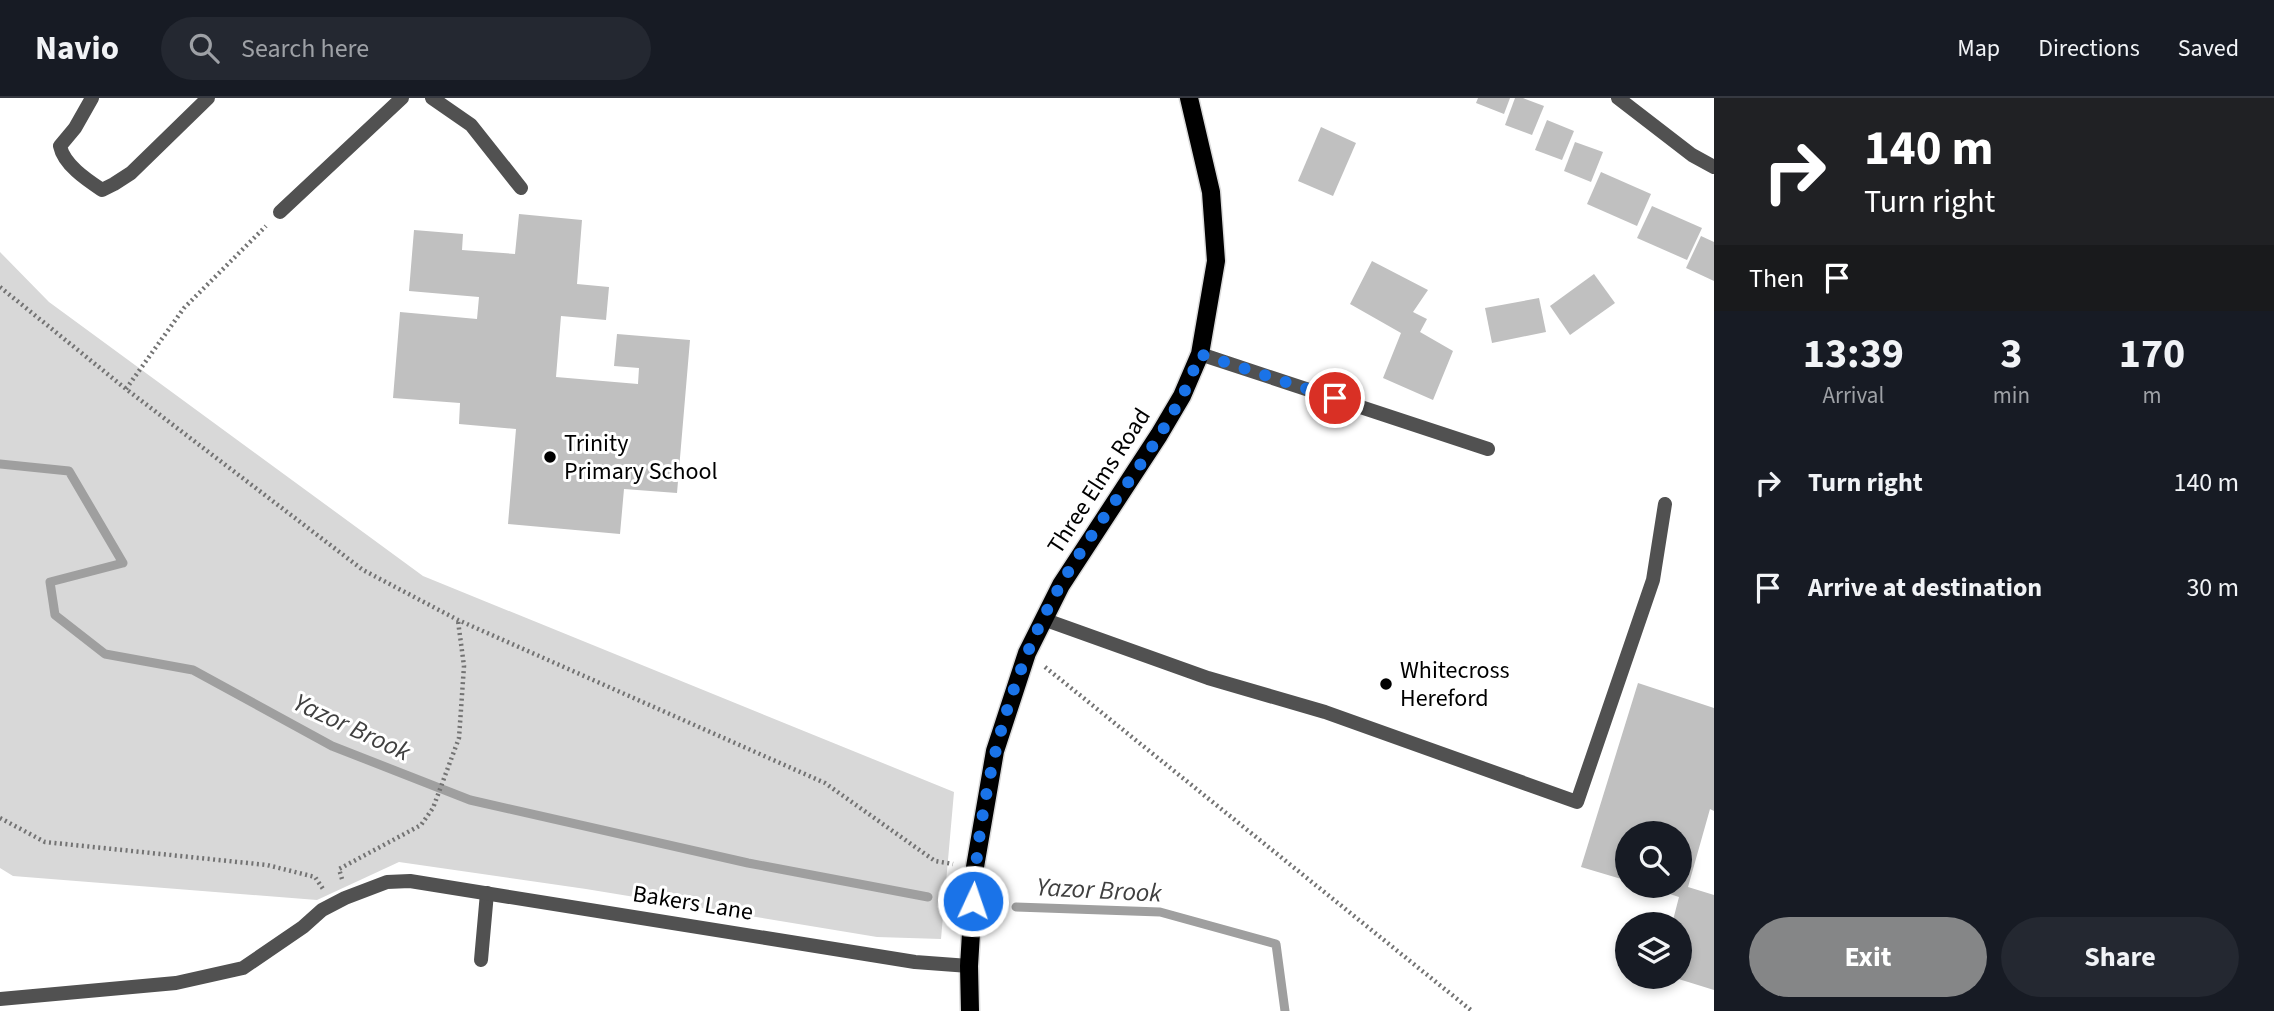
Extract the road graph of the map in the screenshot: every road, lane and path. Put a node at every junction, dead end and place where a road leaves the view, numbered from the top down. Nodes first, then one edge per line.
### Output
1 (92, 98) edge
2 (208, 98) edge
3 (402, 98) edge
4 (432, 98) edge
5 (1618, 98) edge
6 (1193, 99) edge
7 (1714, 167) edge
8 (521, 188) dead end
9 (279, 212) joint
10 (0, 287) edge
11 (1200, 354) junction
12 (126, 389) junction
13 (1488, 449) dead end
14 (1665, 504) dead end
15 (1043, 619) junction
16 (458, 620) junction
17 (1027, 653) junction
18 (0, 818) edge
19 (975, 867) junction
20 (487, 893) junction
21 (348, 897) junction
22 (333, 904) junction
23 (481, 960) dead end
24 (969, 966) junction
25 (0, 999) edge
26 (970, 1011) edge
27 (1472, 1011) edge

1 - 2 street
3 - 9 street
4 - 8 street
5 - 7 street
6 - 11 main road, Three Elms Road
9 - 12 path
10 - 12 path
11 - 13 street
11 - 15 main road, Three Elms Road
12 - 16 path
14 - 15 street
15 - 17 main road, Three Elms Road
16 - 19 path
16 - 21 path
17 - 19 main road, Three Elms Road
17 - 27 path
18 - 22 path
19 - 24 main road, Three Elms Road
20 - 21 street, Bakers Lane
20 - 23 street
20 - 24 street, Bakers Lane
21 - 22 street, Bakers Lane
22 - 25 street, Bakers Lane
24 - 26 main road, Three Elms Road

